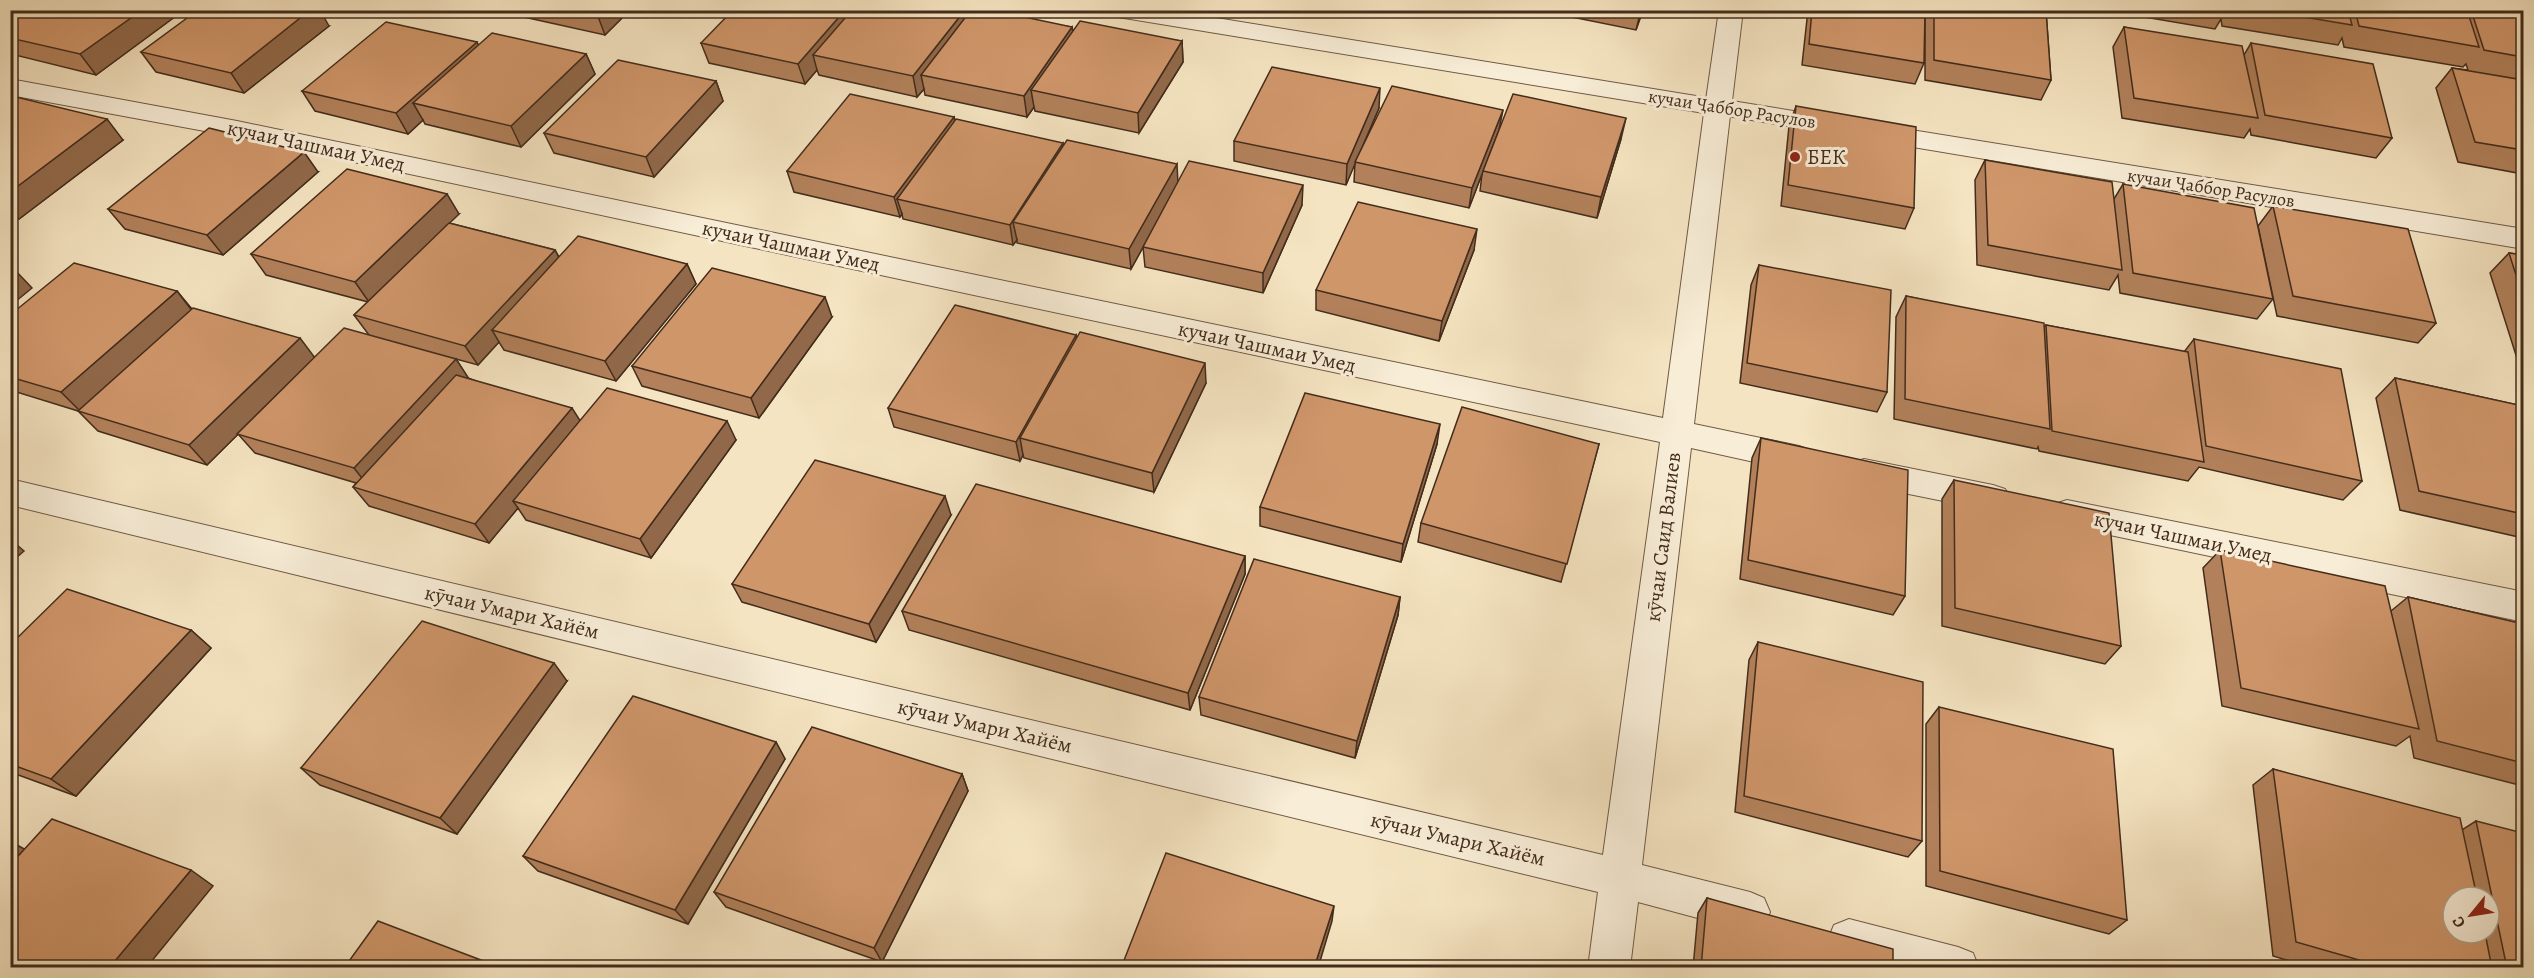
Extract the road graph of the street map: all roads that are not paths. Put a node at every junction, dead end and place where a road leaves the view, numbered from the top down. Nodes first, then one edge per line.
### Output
1 (1118, 10) edge
2 (1731, 10) edge
3 (10, 87) edge
4 (1718, 107) junction
5 (2523, 239) edge
6 (1677, 434) junction
7 (10, 492) edge
8 (2523, 607) edge
9 (1619, 878) junction
10 (1777, 920) edge
11 (1822, 932) edge
12 (1609, 968) edge
13 (1958, 968) edge

1 - 4 street, кучаи Ҷаббор Расулов
2 - 4 street, кӯчаи Саид Валиев
3 - 6 street, кучаи Чашмаи Умед
4 - 5 street, кучаи Ҷаббор Расулов
4 - 6 street, кӯчаи Саид Валиев
6 - 8 street, кучаи Чашмаи Умед
6 - 9 street, кӯчаи Саид Валиев
7 - 9 street, кӯчаи Умари Хайём
9 - 10 street, кӯчаи Умари Хайём
9 - 12 street, кӯчаи Саид Валиев
11 - 13 street

